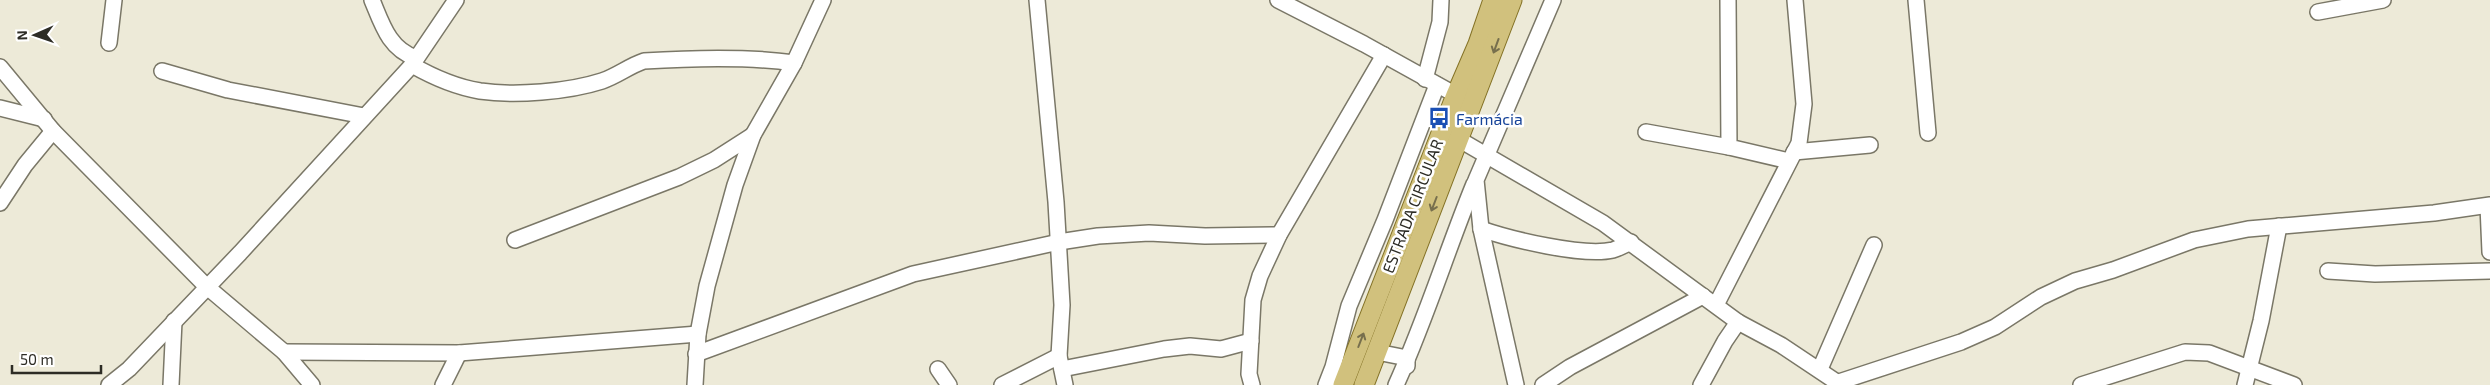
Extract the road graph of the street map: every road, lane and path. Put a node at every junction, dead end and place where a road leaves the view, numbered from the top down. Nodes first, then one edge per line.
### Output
1 (114, 0) edge
2 (372, 0) edge
3 (456, 0) edge
4 (823, 0) edge
5 (1037, 0) edge
6 (1278, 0) edge
7 (1441, 0) edge
8 (1493, 0) edge
9 (1512, 0) edge
10 (1553, 0) edge
11 (1728, 0) edge
12 (1794, 0) edge
13 (1916, 0) edge
14 (2383, 0) edge
15 (2318, 12) dead end
16 (109, 43) dead end
17 (1384, 55) junction
18 (414, 62) junction
19 (794, 63) junction
20 (0, 68) edge
21 (162, 72) dead end
22 (1431, 82) junction
23 (1456, 95) junction
24 (0, 108) edge
25 (364, 116) junction
26 (48, 125) junction
27 (1646, 132) dead end
28 (1928, 133) dead end
29 (753, 135) junction
30 (1460, 140) junction
31 (1870, 146) dead end
32 (1729, 147) junction
33 (1486, 156) junction
34 (1791, 156) junction
35 (1476, 180) junction
36 (0, 203) edge
37 (2489, 205) edge
38 (2279, 226) junction
39 (1481, 229) junction
40 (1279, 235) junction
41 (515, 240) dead end
42 (1059, 242) junction
43 (1376, 242) junction
44 (1630, 242) junction
45 (1874, 245) dead end
46 (1396, 247) junction
47 (2490, 252) edge
48 (2328, 271) dead end
49 (2490, 271) edge
50 (206, 286) junction
51 (1703, 296) junction
52 (1716, 305) junction
53 (174, 321) junction
54 (1738, 322) junction
55 (698, 334) junction
56 (1250, 341) junction
57 (284, 352) junction
58 (1377, 352) junction
59 (458, 353) junction
60 (696, 354) junction
61 (1407, 358) junction
62 (1061, 362) junction
63 (2248, 368) junction
64 (938, 369) dead end
65 (1820, 369) junction
66 (1839, 384) edge
67 (109, 385) edge
68 (171, 385) edge
69 (312, 385) edge
70 (443, 385) edge
71 (695, 385) edge
72 (949, 385) edge
73 (1002, 385) edge
74 (1065, 385) edge
75 (1252, 385) edge
76 (1326, 385) edge
77 (1343, 385) edge
78 (1364, 385) edge
79 (1396, 385) edge
80 (1407, 385) edge
81 (1516, 385) edge
82 (1543, 385) edge
83 (1701, 385) edge
84 (2081, 385) edge
85 (2245, 385) edge
86 (2294, 385) edge

1 - 16 street
2 - 18 street
3 - 18 street
4 - 19 street
5 - 42 street
6 - 17 street
7 - 22 street
8 - 23 main road, ESTRADA CIRCULAR
9 -> 30 main road, ESTRADA CIRCULAR
10 - 33 street
11 - 32 street
12 - 34 street
13 - 28 street
14 - 15 street
17 - 22 street
17 - 40 street
18 - 19 street
18 - 25 street
19 - 29 street
20 - 26 street
21 - 25 street
22 - 23 street
22 - 43 street
23 - 46 main road, ESTRADA CIRCULAR
24 - 26 street
25 - 50 street
26 - 36 street
26 - 50 street
27 - 32 street
29 - 41 street
29 - 55 street
30 - 33 street
30 -> 58 main road, ESTRADA CIRCULAR
31 - 34 street
32 - 34 street
33 - 35 street
33 - 44 street
34 - 52 street
35 - 39 street
35 - 61 street
37 - 38 street
37 - 47 street
38 - 63 street
38 - 66 street
39 - 44 street
39 - 81 street
40 - 42 street
40 - 56 street
42 - 60 street
42 - 62 street
43 - 46 street
43 - 76 street
44 - 51 street
45 - 65 street
77 -> 46 main road, ESTRADA CIRCULAR
48 - 49 street
50 - 53 street
50 - 57 street
51 - 52 street
51 - 82 street
52 - 54 street
53 - 67 street
53 - 68 street
54 - 65 street
54 - 83 street
55 - 59 street
55 - 60 street
56 - 62 street
56 - 75 street
57 - 59 street
57 - 69 street
58 - 61 street
58 - 78 main road, ESTRADA CIRCULAR
59 - 70 street
60 - 71 street
61 - 79 street
61 - 80 street
62 - 73 street
62 - 74 street
63 - 84 street
63 - 85 street
63 - 86 street
64 - 72 street
65 - 66 street

